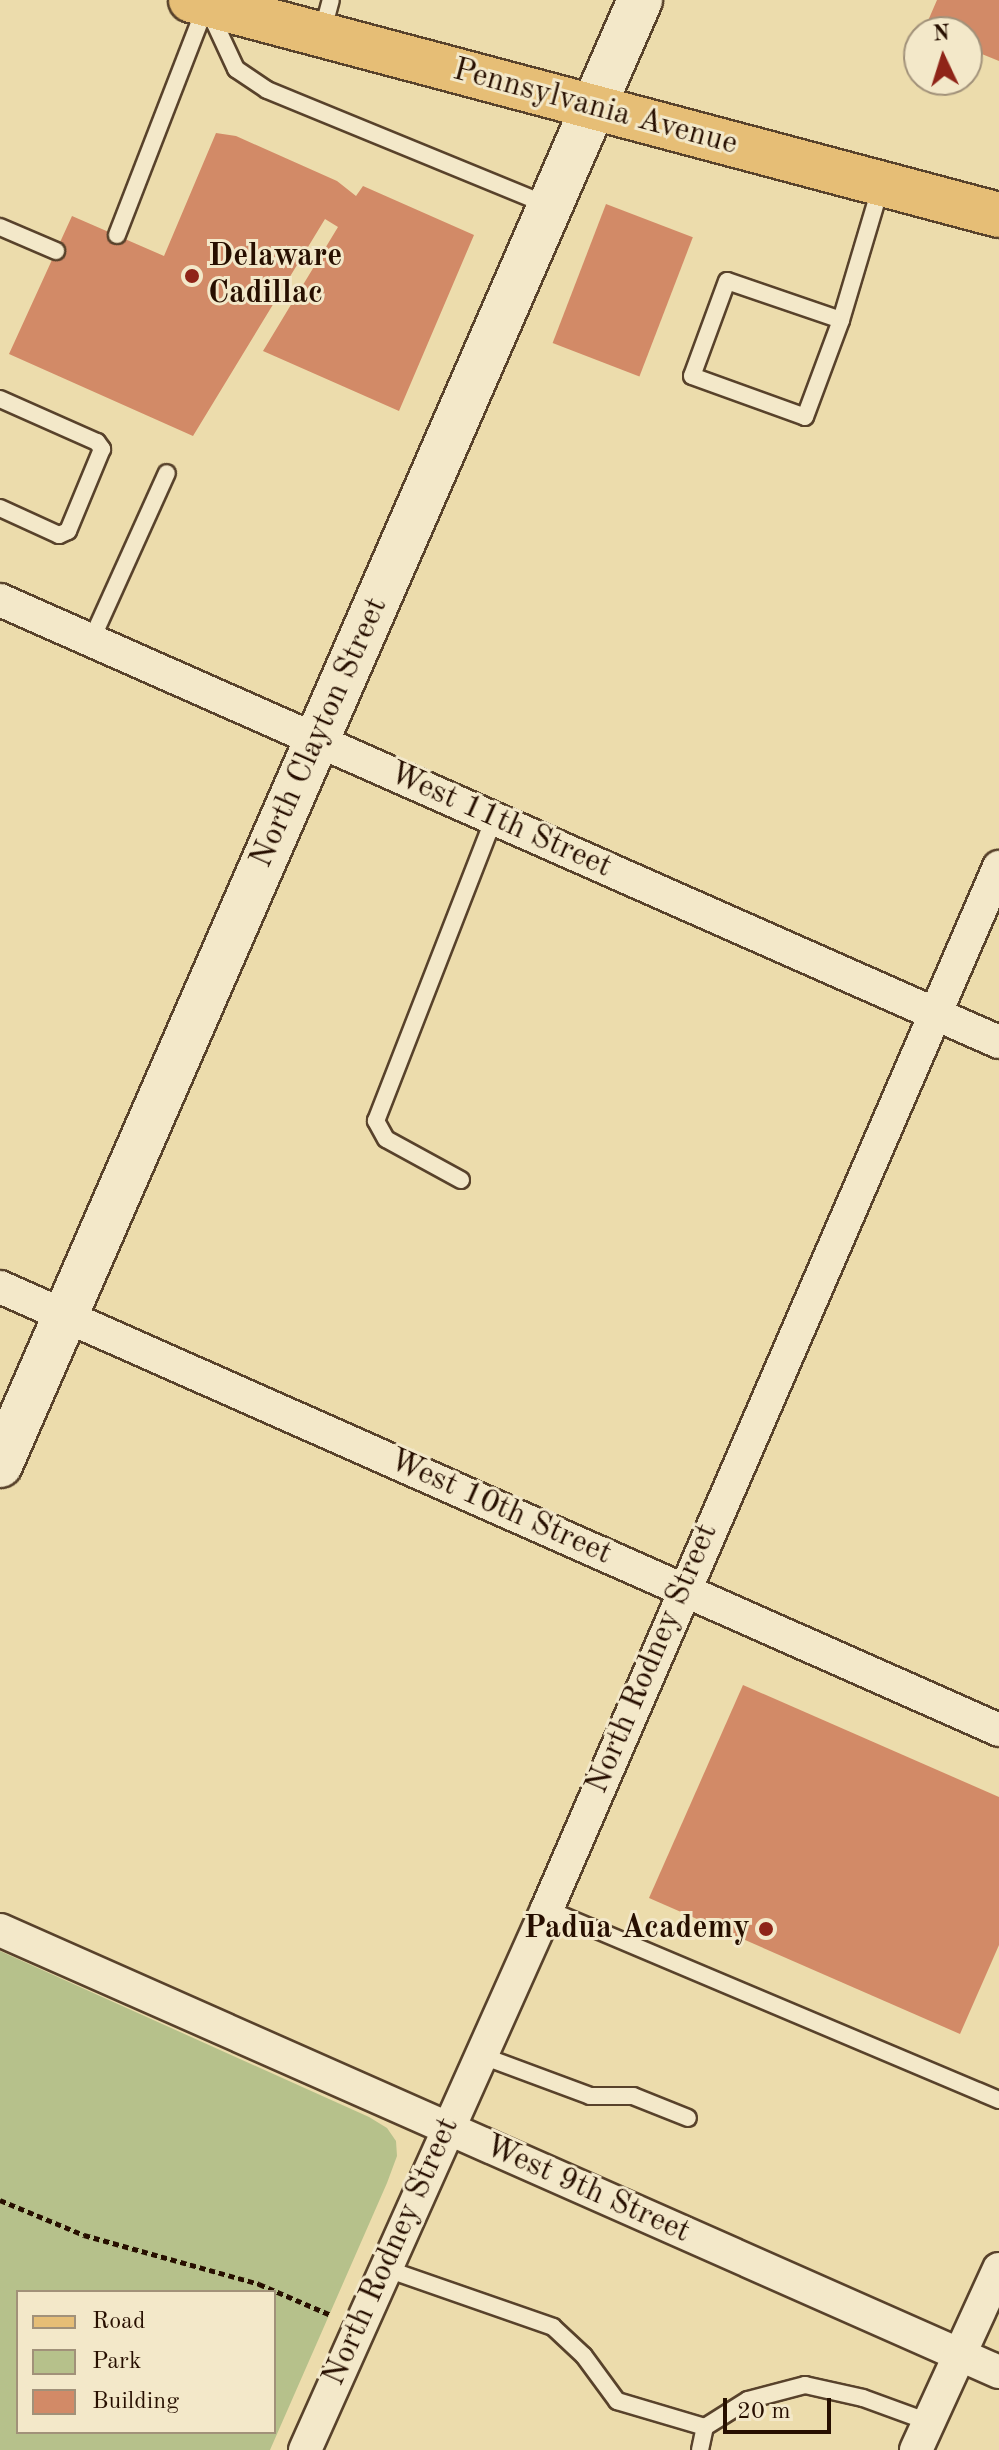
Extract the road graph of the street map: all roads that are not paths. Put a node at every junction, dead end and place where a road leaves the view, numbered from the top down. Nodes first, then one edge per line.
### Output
1 (640, 0) edge
2 (202, 1) edge
3 (326, 18) edge
4 (593, 107) junction
5 (881, 184) junction
6 (550, 207) junction
7 (999, 215) edge
8 (0, 227) edge
9 (117, 235) dead end
10 (56, 251) dead end
11 (841, 320) junction
12 (2, 400) edge
13 (167, 473) dead end
14 (0, 508) edge
15 (0, 600) edge
16 (91, 641) junction
17 (317, 740) junction
18 (494, 819) junction
19 (999, 867) edge
20 (935, 1013) junction
21 (999, 1042) edge
22 (461, 1180) dead end
23 (0, 1287) edge
24 (65, 1316) junction
25 (0, 1465) edge
26 (682, 1589) junction
27 (999, 1730) edge
28 (547, 1909) junction
29 (0, 1930) edge
30 (480, 2055) junction
31 (999, 2100) edge
32 (688, 2118) dead end
33 (446, 2127) junction
34 (384, 2268) junction
35 (999, 2269) edge
36 (958, 2354) junction
37 (999, 2372) edge
38 (705, 2427) junction
39 (924, 2442) edge
40 (305, 2450) edge
41 (700, 2450) edge

1 - 4 street, North Clayton Street
2 - 3 main road, Pennsylvania Avenue
2 - 6 lane
2 - 9 lane
3 - 4 main road, Pennsylvania Avenue
4 - 5 main road, Pennsylvania Avenue
4 - 6 street, North Clayton Street
5 - 7 main road, Pennsylvania Avenue
5 - 11 lane
6 - 17 street, North Clayton Street
8 - 10 lane
11 - 11 lane
12 - 14 lane
13 - 16 lane
15 - 16 street, West 11th Street
16 - 17 street, West 11th Street
17 - 18 street, West 11th Street
17 - 24 street, North Clayton Street
18 - 20 street, West 11th Street
18 - 22 lane
19 - 20 street, North Rodney Street
20 - 21 street, West 11th Street
20 - 26 street, North Rodney Street
23 - 24 street, West 10th Street
24 - 25 street, North Clayton Street
24 - 26 street, West 10th Street
26 - 27 street, West 10th Street
26 - 28 street, North Rodney Street
28 - 30 street, North Rodney Street
28 - 31 lane
29 - 33 street, West 9th Street
30 - 32 lane
30 - 33 street, North Rodney Street
33 - 34 street, North Rodney Street
33 - 36 street, West 9th Street
34 - 38 lane
34 - 40 street, North Rodney Street
35 - 36 street
36 - 37 street, West 9th Street
36 - 39 street
38 - 39 lane
38 - 41 lane

